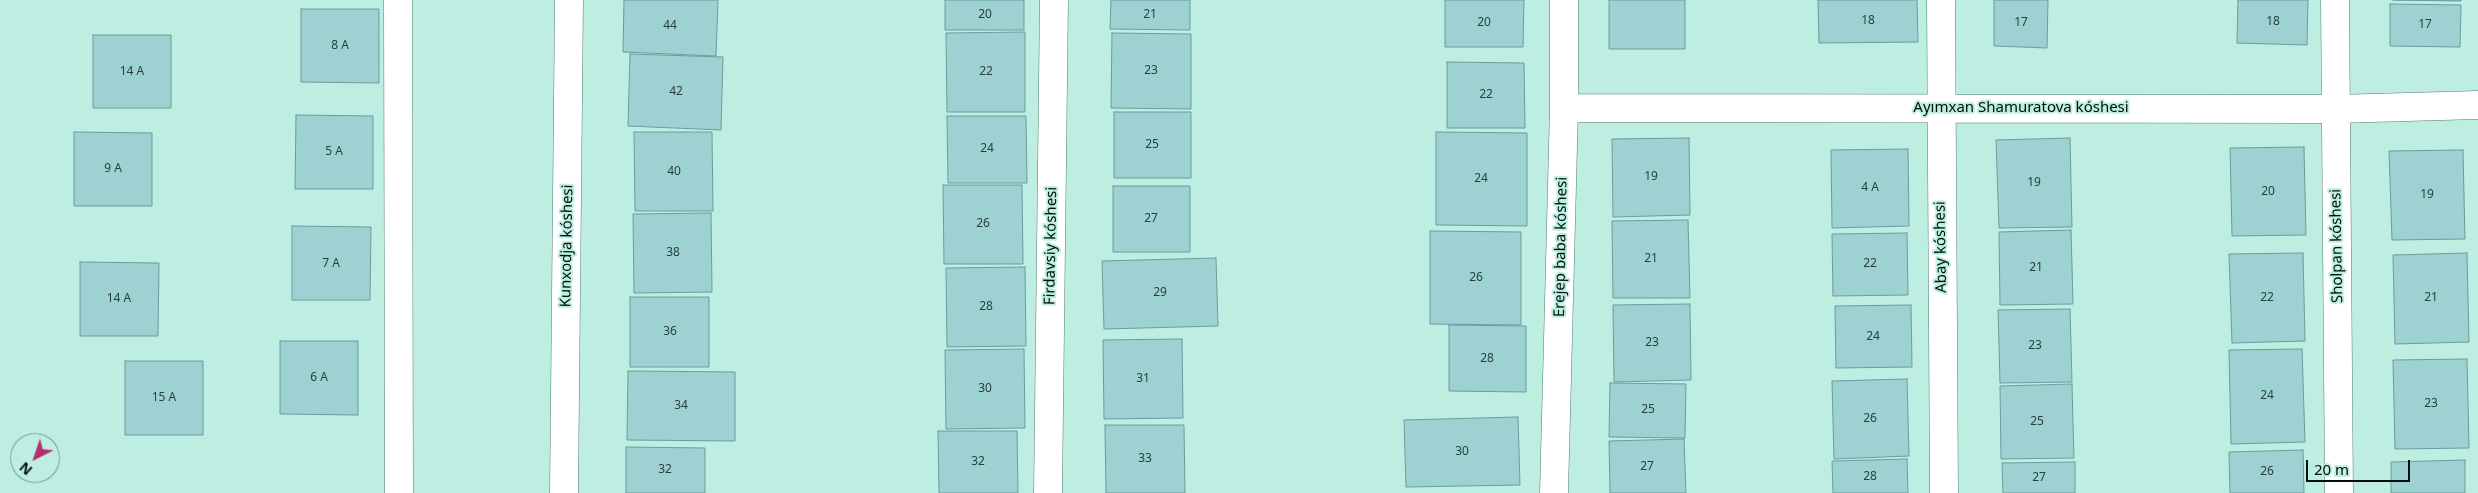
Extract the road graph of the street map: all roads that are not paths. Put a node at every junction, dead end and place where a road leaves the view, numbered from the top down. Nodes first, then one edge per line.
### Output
1 (398, 0) edge
2 (569, 0) edge
3 (1054, 0) edge
4 (1564, 0) edge
5 (1941, 0) edge
6 (2335, 0) edge
7 (2478, 105) edge
8 (1564, 108) junction
9 (1940, 108) junction
10 (2336, 109) junction
11 (399, 493) edge
12 (564, 493) edge
13 (1048, 493) edge
14 (1554, 493) edge
15 (1944, 493) edge
16 (2340, 493) edge

1 - 11 street
2 - 12 street, Kunxodja kóshesi
3 - 13 street, Firdavsiy kóshesi
4 - 8 street, Erejep baba kóshesi
5 - 9 street, Abay kóshesi
6 - 10 street, Sholpan kóshesi
7 - 10 street, Ayımxan Shamuratova kóshesi
8 - 9 street, Ayımxan Shamuratova kóshesi
8 - 14 street, Erejep baba kóshesi
9 - 10 street, Ayımxan Shamuratova kóshesi
9 - 15 street, Abay kóshesi
10 - 16 street, Sholpan kóshesi

